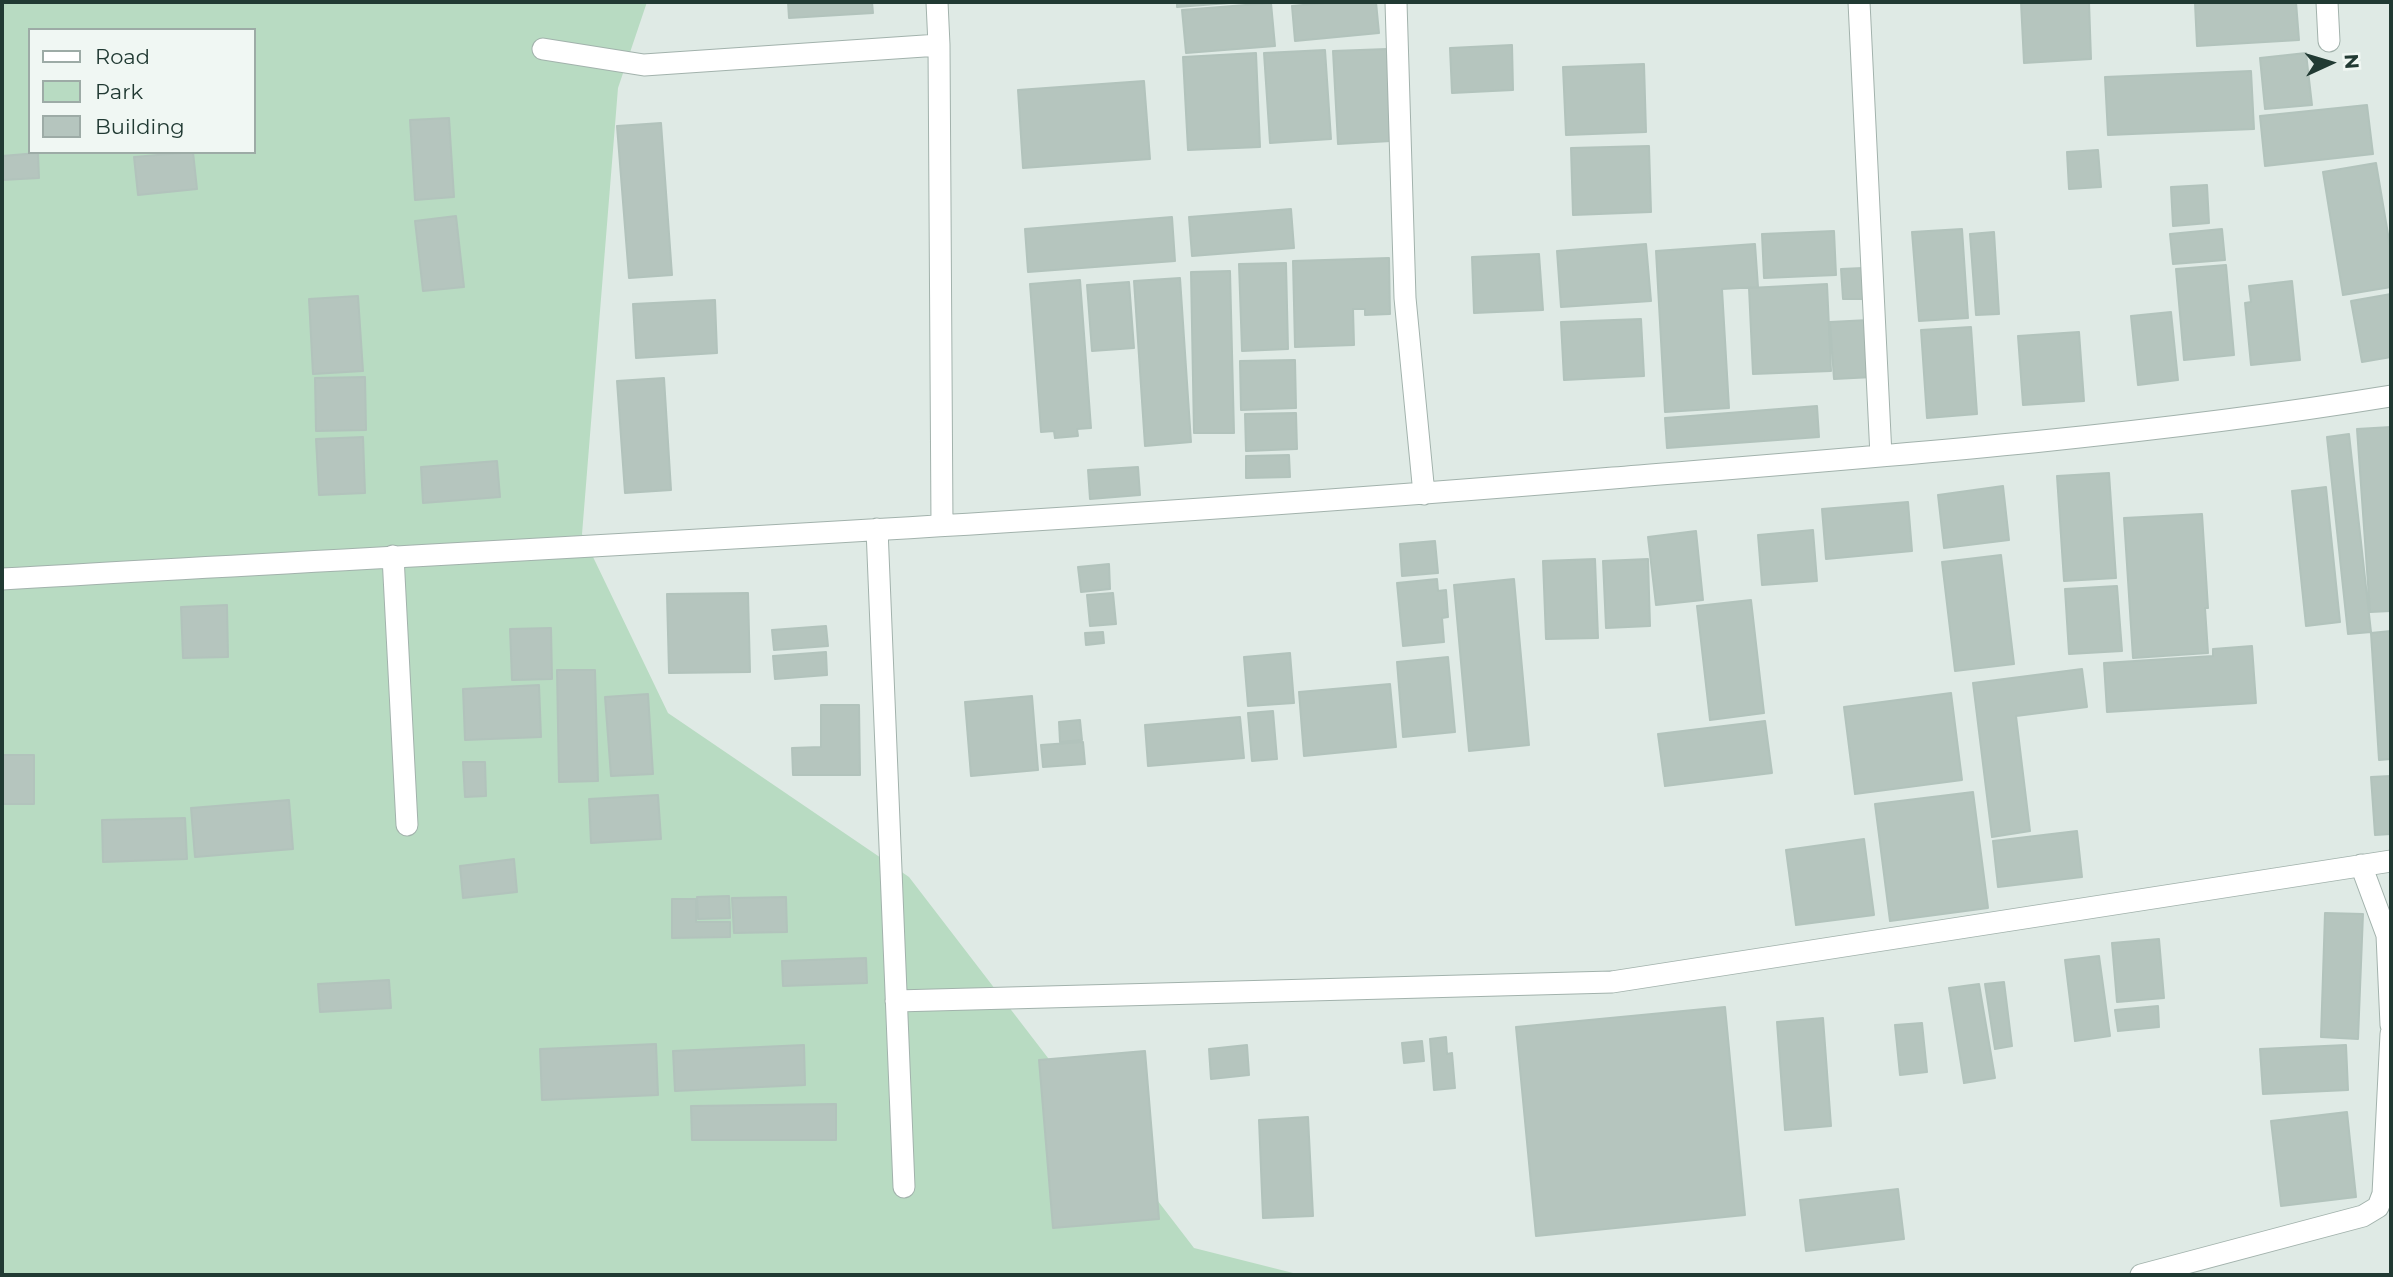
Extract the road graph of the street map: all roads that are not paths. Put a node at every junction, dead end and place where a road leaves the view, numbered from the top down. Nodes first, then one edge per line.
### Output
1 (937, 2) edge
2 (1396, 2) edge
3 (1859, 2) edge
4 (2327, 2) edge
5 (2329, 41) dead end
6 (939, 45) junction
7 (543, 49) dead end
8 (2391, 396) edge
9 (1881, 456) junction
10 (1424, 494) junction
11 (942, 525) junction
12 (877, 529) junction
13 (393, 556) junction
14 (2, 579) edge
15 (407, 825) dead end
16 (2391, 861) edge
17 (2361, 864) junction
18 (896, 1001) junction
19 (2391, 1025) edge
20 (2391, 1034) edge
21 (904, 1187) dead end
22 (2141, 1275) edge

1 - 6 street
2 - 10 street
3 - 9 street
4 - 5 street
6 - 7 street
6 - 11 street
8 - 9 street
9 - 10 street
10 - 11 street
11 - 12 street
12 - 13 street
12 - 18 street
13 - 14 street
13 - 15 street
16 - 17 street
17 - 18 street
17 - 19 street
18 - 21 street
20 - 22 street

